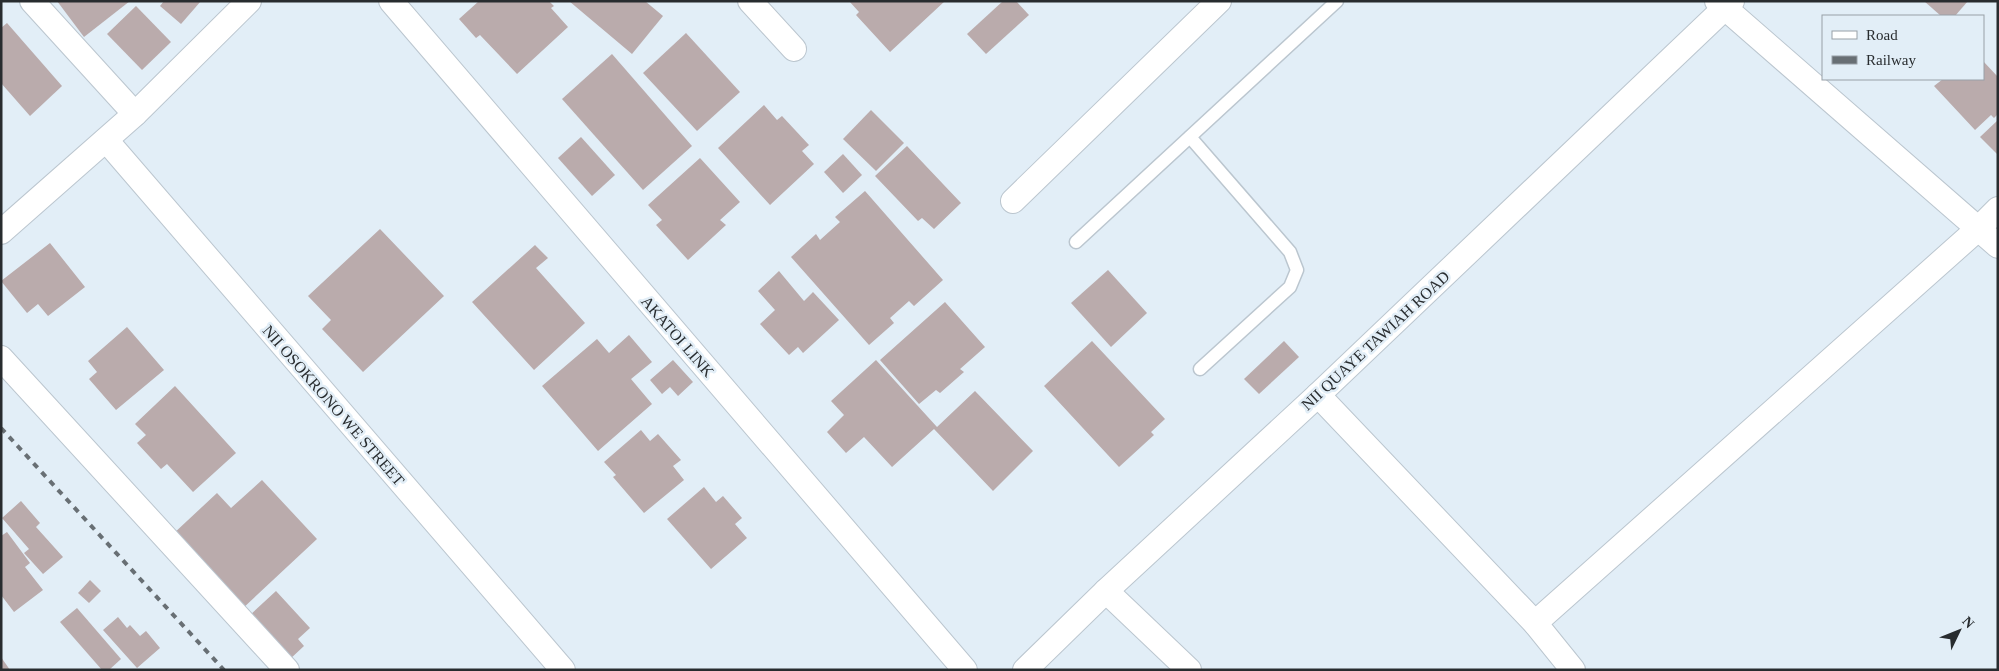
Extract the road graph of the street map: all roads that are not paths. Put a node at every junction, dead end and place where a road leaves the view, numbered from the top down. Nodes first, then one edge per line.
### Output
1 (32, 1) edge
2 (249, 1) edge
3 (391, 1) edge
4 (750, 1) edge
5 (1219, 1) edge
6 (1337, 1) edge
7 (1724, 4) edge
8 (794, 48) dead end
9 (134, 114) junction
10 (1190, 137) junction
11 (106, 140) junction
12 (1013, 201) dead end
13 (1998, 209) edge
14 (1980, 228) junction
15 (1, 232) edge
16 (1076, 242) dead end
17 (1998, 246) edge
18 (1, 358) edge
19 (1200, 370) dead end
20 (1318, 395) junction
21 (1106, 591) junction
22 (1535, 623) junction
23 (287, 670) edge
24 (563, 670) edge
25 (965, 670) edge
26 (1026, 670) edge
27 (1189, 670) edge
28 (1573, 670) edge

1 - 9 street
2 - 9 street
3 - 25 street, AKATOI LINK
4 - 8 street
5 - 12 street
6 - 10 lane
7 - 14 street
7 - 20 street, NII QUAYE TAWIAH ROAD
9 - 11 street
10 - 16 lane
10 - 19 lane
11 - 15 street
11 - 24 street, NII OSOKRONO WE STREET
13 - 14 street
14 - 17 street
14 - 22 street
18 - 23 street
20 - 21 street, NII QUAYE TAWIAH ROAD
20 - 22 street
21 - 26 street, NII QUAYE TAWIAH ROAD
21 - 27 street
22 - 28 street

